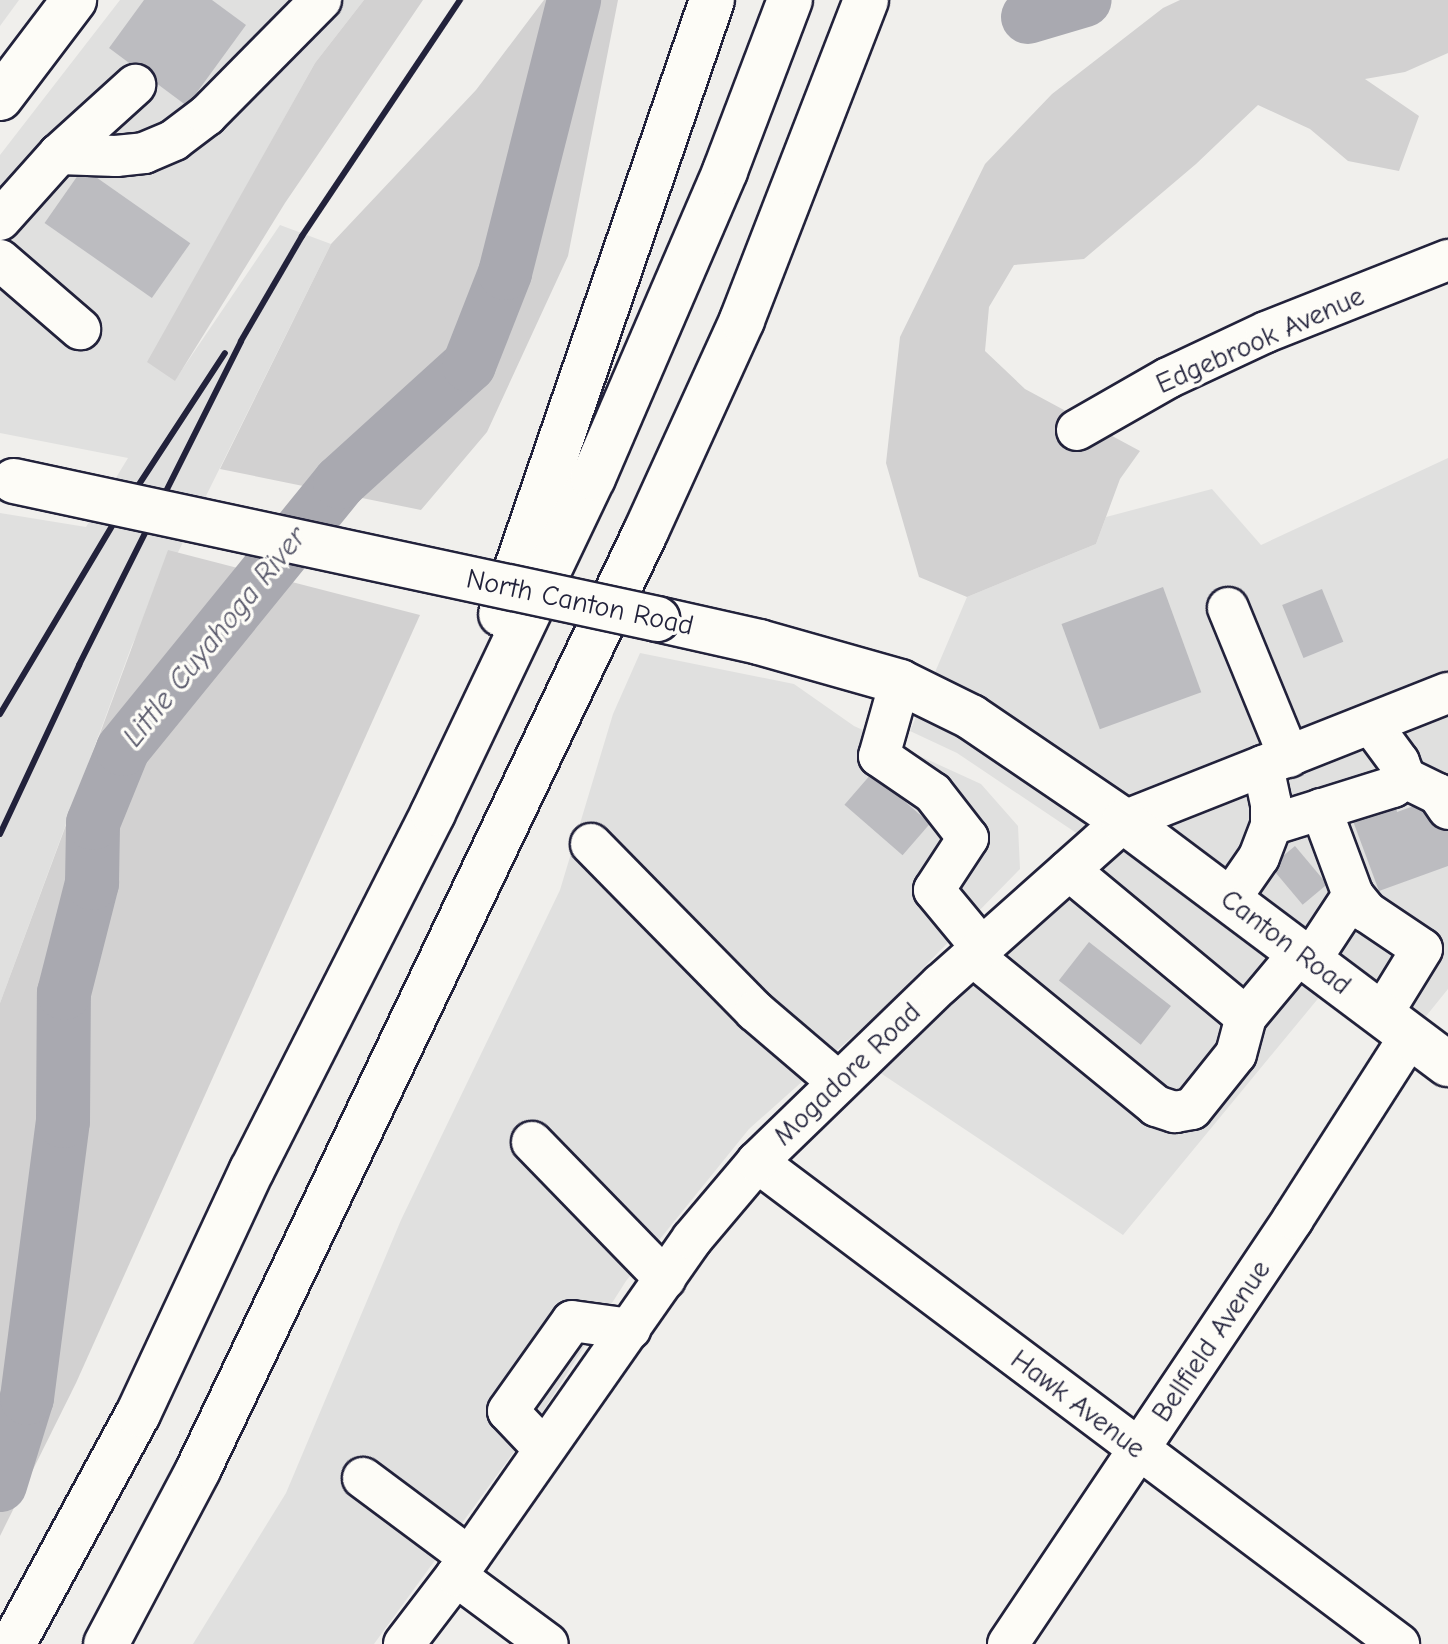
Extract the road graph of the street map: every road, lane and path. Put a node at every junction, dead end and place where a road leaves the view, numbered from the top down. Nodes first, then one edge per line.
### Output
1 (74, 0) edge
2 (321, 0) edge
3 (712, 0) edge
4 (790, 0) edge
5 (866, 0) edge
6 (135, 85) dead end
7 (0, 98) edge
8 (59, 154) junction
9 (0, 220) edge
10 (0, 260) edge
11 (1448, 260) edge
12 (80, 329) dead end
13 (1077, 430) dead end
14 (7, 479) edge
15 (1228, 608) dead end
16 (900, 682) junction
17 (1448, 693) edge
18 (1371, 724) junction
19 (1276, 762) junction
20 (1405, 778) junction
21 (1321, 809) junction
22 (1448, 809) edge
23 (433, 813) junction
24 (1124, 821) junction
25 (1271, 825) junction
26 (591, 844) dead end
27 (1069, 870) junction
28 (1353, 895) junction
29 (1230, 899) junction
30 (1435, 940) edge
31 (977, 952) junction
32 (1306, 955) junction
33 (1246, 1017) junction
34 (1396, 1025) junction
35 (1448, 1064) edge
36 (838, 1082) junction
37 (532, 1142) dead end
38 (757, 1162) junction
39 (665, 1279) junction
40 (630, 1329) junction
41 (544, 1449) junction
42 (1139, 1450) junction
43 (363, 1478) dead end
44 (463, 1566) junction
45 (13, 1644) edge
46 (106, 1644) edge
47 (404, 1644) edge
48 (548, 1644) edge
49 (1008, 1644) edge
50 (1399, 1644) edge

1 - 7 main road
2 - 8 street
3 - 23 main road
4 - 23 main road
5 - 46 main road
6 - 8 street
8 - 9 street
10 - 12 street
11 - 13 street, Edgebrook Avenue
14 - 16 main road, North Canton Road, bridge
15 - 19 street
16 - 24 main road, North Canton Road
16 - 31 street
17 - 18 street, Mogadore Road
18 - 19 street, Mogadore Road
18 - 20 street
19 - 24 street, Mogadore Road
19 - 25 street
20 - 21 street
20 - 22 street
21 - 25 street
21 - 28 street
23 - 45 main road
24 - 27 street, Mogadore Road
24 - 29 main road, Canton Road
25 - 29 street
26 - 36 street
27 - 31 street, Mogadore Road
27 - 33 street
28 - 30 street
28 - 32 street
29 - 32 main road, Canton Road
30 - 34 street, Bellfield Avenue
31 - 33 street
31 - 36 street, Mogadore Road
32 - 33 street
32 - 34 main road, Canton Road
34 - 35 main road, Canton Road
34 - 42 street, Bellfield Avenue
36 - 38 street, Mogadore Road
37 - 39 street
38 - 39 street, Mogadore Road
38 - 42 street, Hawk Avenue
39 - 40 street, Mogadore Road
40 - 41 street, Mogadore Road
40 - 41 street
41 - 44 street, Mogadore Road
42 - 49 street, Bellfield Avenue
42 - 50 street, Hawk Avenue
43 - 44 street
44 - 47 street, Mogadore Road
44 - 48 street

